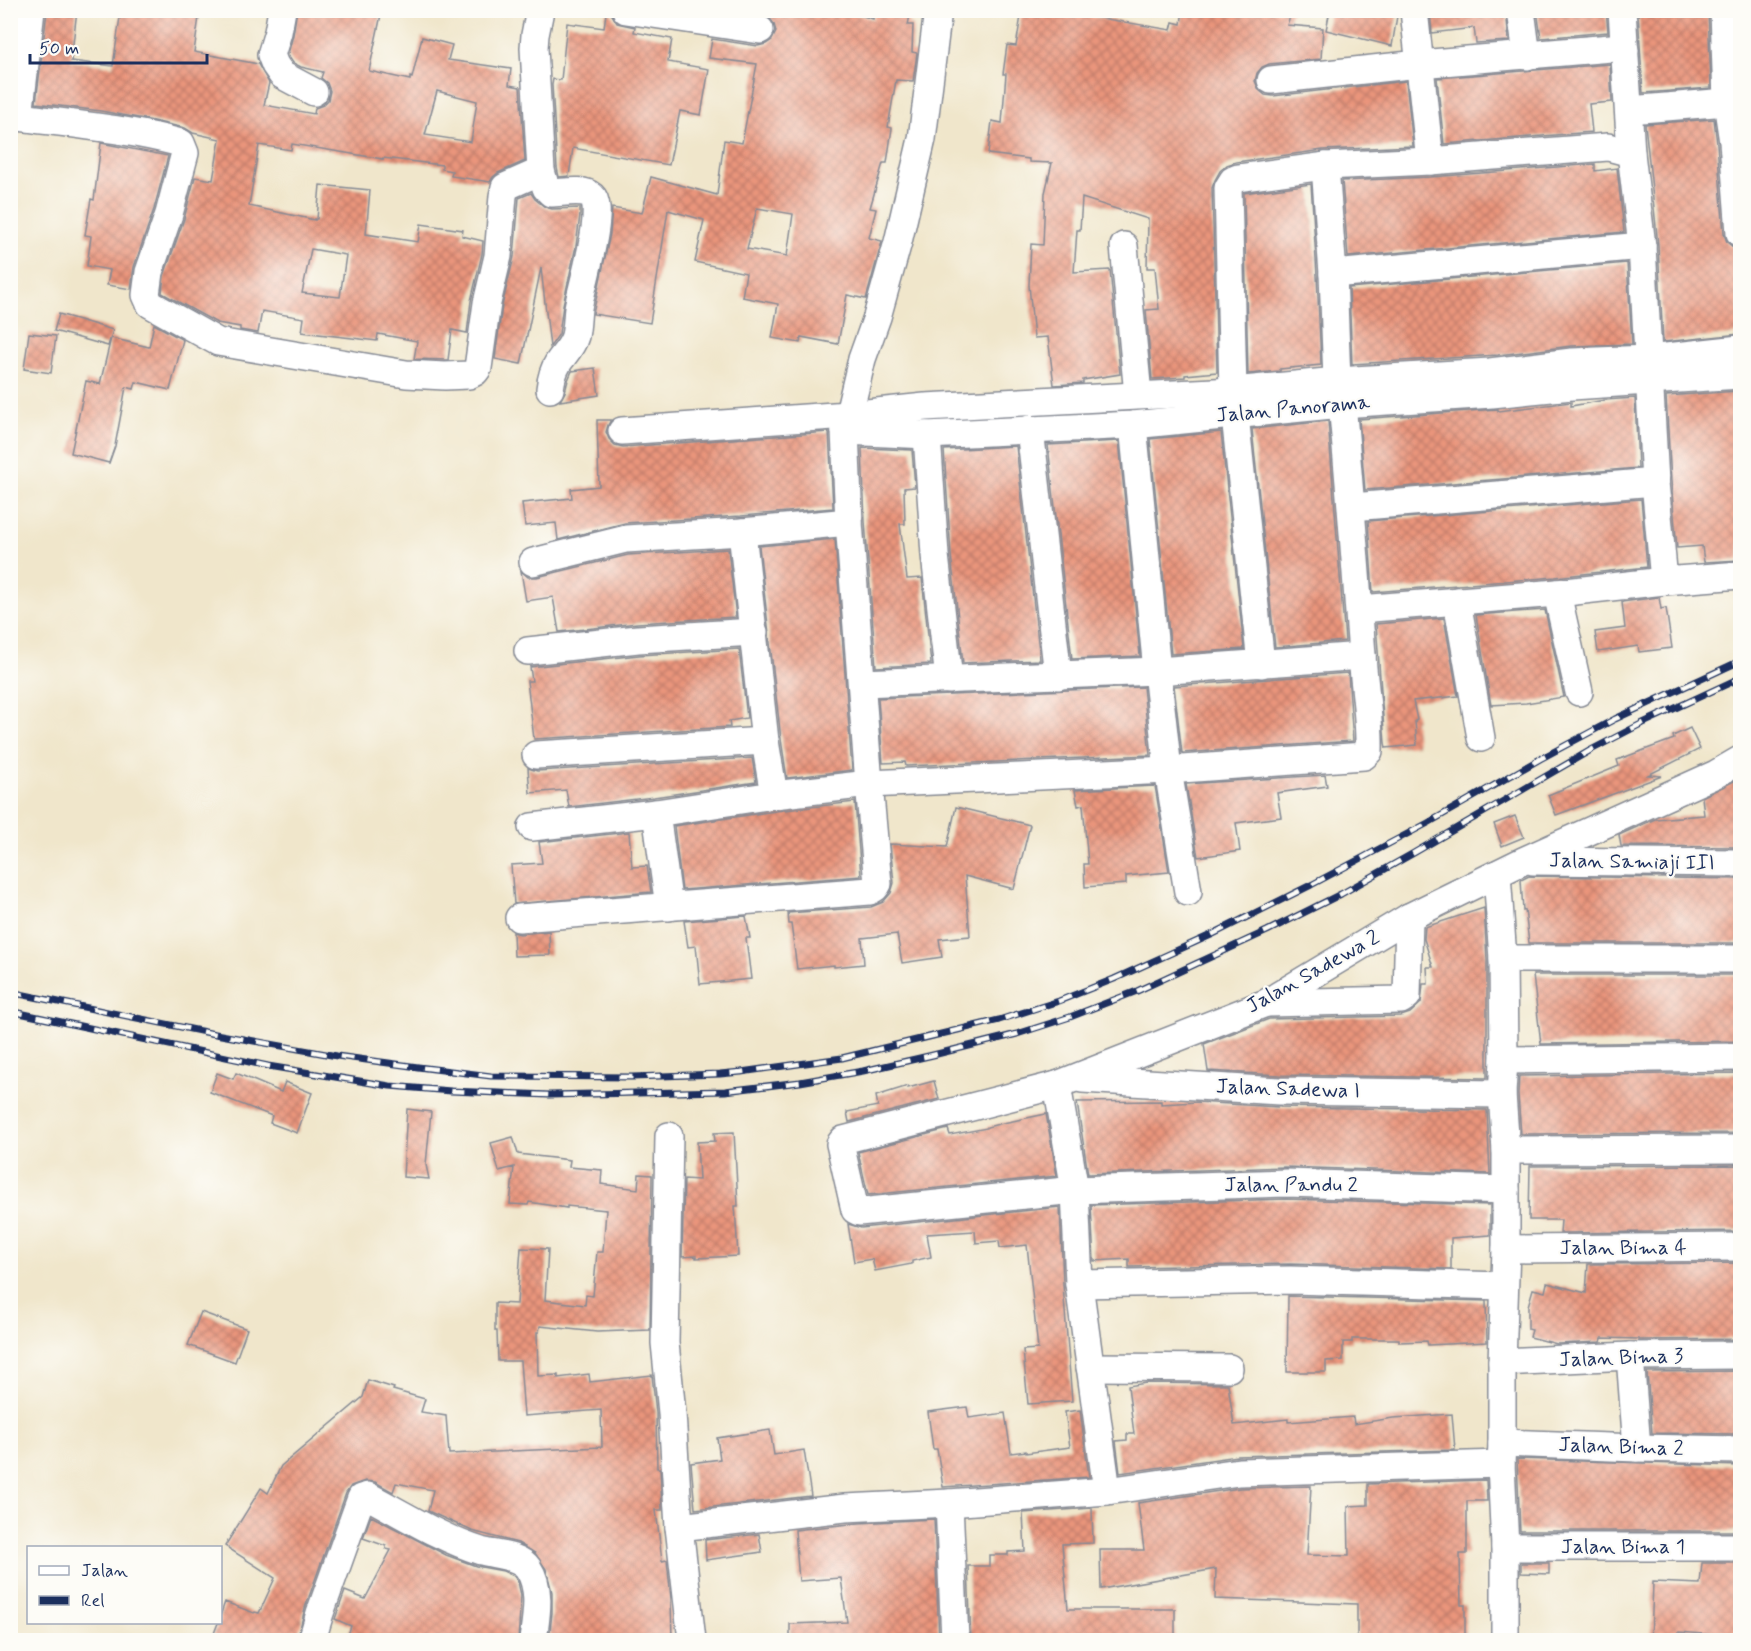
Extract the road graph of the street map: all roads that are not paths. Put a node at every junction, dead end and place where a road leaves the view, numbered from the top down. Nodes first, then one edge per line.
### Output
1 (31, 10) edge
2 (282, 10) edge
3 (540, 10) edge
4 (626, 10) edge
5 (938, 10) edge
6 (1414, 10) edge
7 (1521, 10) edge
8 (1622, 10) edge
9 (1724, 10) edge
10 (760, 30) dead end
11 (1732, 41) edge
12 (1625, 50) junction
13 (1527, 56) junction
14 (1419, 64) junction
15 (1271, 80) dead end
16 (314, 92) dead end
17 (1727, 102) junction
18 (1629, 110) junction
19 (15, 118) edge
20 (1737, 142) edge
21 (1631, 153) junction
22 (1430, 161) junction
23 (1325, 166) junction
24 (541, 171) junction
25 (1740, 233) edge
26 (1124, 246) dead end
27 (1642, 246) junction
28 (1333, 274) junction
29 (1740, 349) edge
30 (1649, 370) junction
31 (1740, 375) edge
32 (550, 389) dead end
33 (1340, 392) junction
34 (1138, 395) junction
35 (1234, 403) junction
36 (846, 423) junction
37 (1133, 425) junction
38 (1030, 429) junction
39 (622, 431) dead end
40 (927, 435) junction
41 (1654, 482) junction
42 (1352, 507) junction
43 (849, 522) junction
44 (742, 532) junction
45 (532, 562) dead end
46 (1740, 575) edge
47 (1664, 581) junction
48 (1557, 593) junction
49 (1457, 601) junction
50 (1360, 609) junction
51 (754, 632) junction
52 (528, 651) dead end
53 (1362, 656) junction
54 (1261, 664) junction
55 (1157, 671) junction
56 (1058, 676) junction
57 (949, 680) junction
58 (862, 683) junction
59 (1579, 692) dead end
60 (1481, 738) dead end
61 (765, 741) junction
62 (536, 755) dead end
63 (1740, 760) edge
64 (1168, 770) junction
65 (1728, 774) edge
66 (869, 784) junction
67 (774, 795) junction
68 (656, 813) junction
69 (532, 827) dead end
70 (1523, 861) junction
71 (1740, 864) edge
72 (1497, 874) junction
73 (1188, 892) dead end
74 (669, 907) junction
75 (1409, 917) junction
76 (519, 918) dead end
77 (1503, 959) junction
78 (1740, 959) edge
79 (1266, 1003) junction
80 (1740, 1057) edge
81 (1504, 1060) junction
82 (1066, 1082) junction
83 (1502, 1094) junction
84 (669, 1136) dead end
85 (1740, 1149) edge
86 (1506, 1150) junction
87 (1075, 1190) junction
88 (1506, 1190) junction
89 (1740, 1247) edge
90 (1506, 1249) junction
91 (1079, 1284) junction
92 (1504, 1286) junction
93 (1740, 1355) edge
94 (1630, 1356) junction
95 (1502, 1362) junction
96 (1090, 1367) junction
97 (1229, 1368) dead end
98 (1637, 1448) junction
99 (1740, 1450) edge
100 (1502, 1454) junction
101 (1107, 1491) junction
102 (949, 1503) junction
103 (679, 1527) junction
104 (1505, 1547) junction
105 (1740, 1547) edge
106 (312, 1641) edge
107 (532, 1641) edge
108 (692, 1641) edge
109 (955, 1641) edge
110 (1505, 1641) edge

1 - 19 street
2 - 16 street
3 - 24 street
4 - 10 street
5 - 36 street
6 - 14 street
7 - 13 street
8 - 12 street
9 - 11 street
11 - 17 street
12 - 13 street
12 - 18 street
13 - 14 street
14 - 15 street
14 - 22 street
17 - 18 street
17 - 20 street
18 - 21 street
19 - 24 street
20 - 25 street
21 - 22 street
21 - 27 street
22 - 23 street
23 - 28 street
23 - 35 street
24 - 32 street
26 - 34 street
27 - 28 street
27 - 30 street
28 - 33 street
29 - 30 street
30 - 31 street
30 - 33 street
30 - 41 street
33 - 35 street
33 - 42 street
34 - 35 street
34 - 36 street
35 - 37 street, Jalan Panorama
35 - 54 street
36 - 39 street
36 - 40 street, Jalan Panorama
36 - 43 street
37 - 38 street, Jalan Panorama
37 - 55 street
38 - 40 street, Jalan Panorama
38 - 56 street
40 - 57 street
41 - 42 street
41 - 47 street
42 - 50 street
43 - 44 street
43 - 58 street
44 - 45 street
44 - 51 street
46 - 47 street
47 - 48 street
48 - 49 street
48 - 59 street
49 - 50 street
49 - 60 street
50 - 53 street
51 - 52 street
51 - 61 street
53 - 54 street
53 - 64 street
54 - 55 street
55 - 56 street
55 - 64 street
56 - 57 street
57 - 58 street
58 - 66 street
61 - 62 street
61 - 67 street
63 - 65 street, Jalan Sadewa 2
64 - 66 street
64 - 73 street
65 - 70 street, Jalan Sadewa 2
66 - 67 street
66 - 74 street
67 - 68 street
68 - 69 street
68 - 74 street
70 - 71 street, Jalan Samiaji III
70 - 72 street, Jalan Sadewa 2
72 - 75 street, Jalan Sadewa 2
72 - 77 street
74 - 76 street
75 - 79 street, Jalan Sadewa 2
75 - 79 street
77 - 78 street
77 - 81 street
79 - 82 street, Jalan Sadewa 2
80 - 81 street
81 - 83 street
82 - 83 street, Jalan Sadewa I
82 - 87 street
82 - 87 street, Jalan Pandu 2
83 - 86 street
84 - 103 street
85 - 86 street
86 - 88 street
87 - 88 street, Jalan Pandu 2
87 - 91 street
88 - 90 street
89 - 90 street, Jalan Bima 4
90 - 92 street
91 - 92 street
91 - 96 street
92 - 95 street
93 - 94 street, Jalan Bima 3
94 - 95 street, Jalan Bima 3
94 - 98 street
95 - 100 street
96 - 97 street
96 - 101 street
98 - 99 street, Jalan Bima 2
98 - 100 street, Jalan Bima 2
100 - 101 street, Jalan Bima 2
100 - 104 street
101 - 102 street, Jalan Bima 2
102 - 103 street, Jalan Bima 2
102 - 109 street
103 - 108 street
104 - 105 street, Jalan Bima 1
104 - 110 street
106 - 107 street

